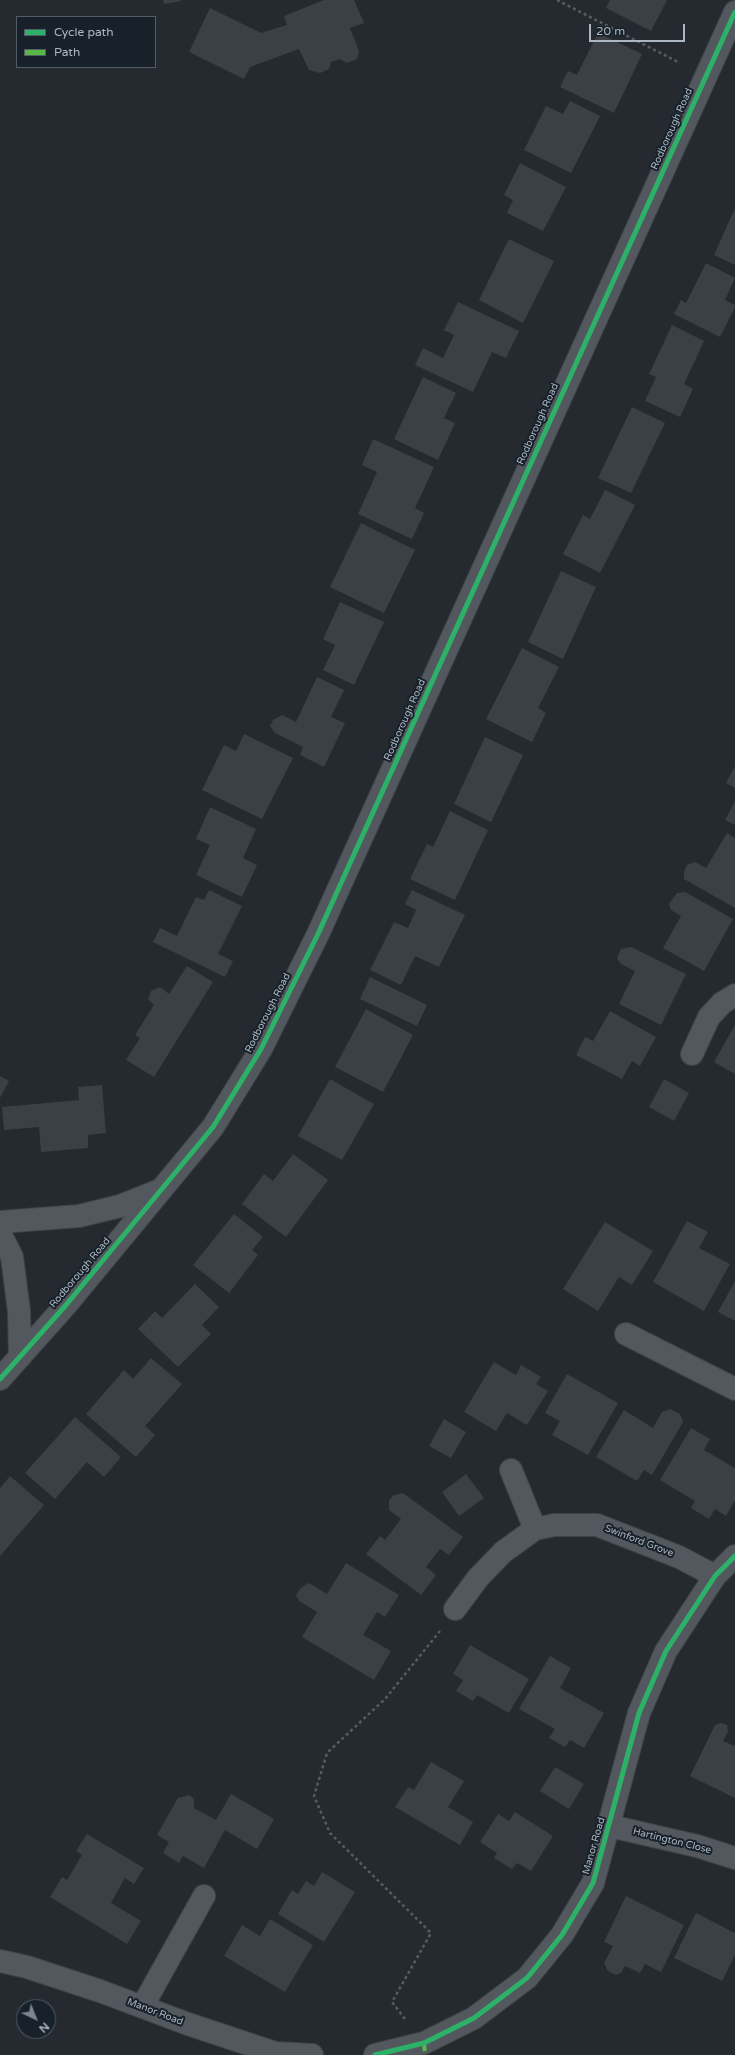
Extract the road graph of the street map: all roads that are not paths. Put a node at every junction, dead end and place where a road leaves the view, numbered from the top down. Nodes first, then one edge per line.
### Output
1 (735, 12) edge
2 (735, 995) edge
3 (692, 1054) dead end
4 (161, 1190) junction
5 (0, 1222) edge
6 (0, 1233) edge
7 (626, 1334) dead end
8 (20, 1358) junction
9 (0, 1379) edge
10 (735, 1389) edge
11 (511, 1470) dead end
12 (535, 1529) junction
13 (735, 1556) edge
14 (715, 1576) junction
15 (455, 1609) road end
16 (610, 1826) junction
17 (735, 1858) edge
18 (204, 1896) dead end
19 (0, 1961) edge
20 (142, 2007) junction
21 (312, 2055) edge
22 (375, 2055) edge

1 - 4 street, Rodborough Road
2 - 3 street
4 - 5 street
4 - 8 street, Rodborough Road
6 - 8 street
7 - 10 street
8 - 9 street, Rodborough Road
11 - 12 street
12 - 14 street, Swinford Grove
12 - 15 street, Swinford Grove
13 - 14 street, Manor Road
14 - 16 street, Manor Road
16 - 17 street, Hartington Close
16 - 22 street, Manor Road
18 - 20 street
19 - 20 street, Manor Road
20 - 21 street, Manor Road

